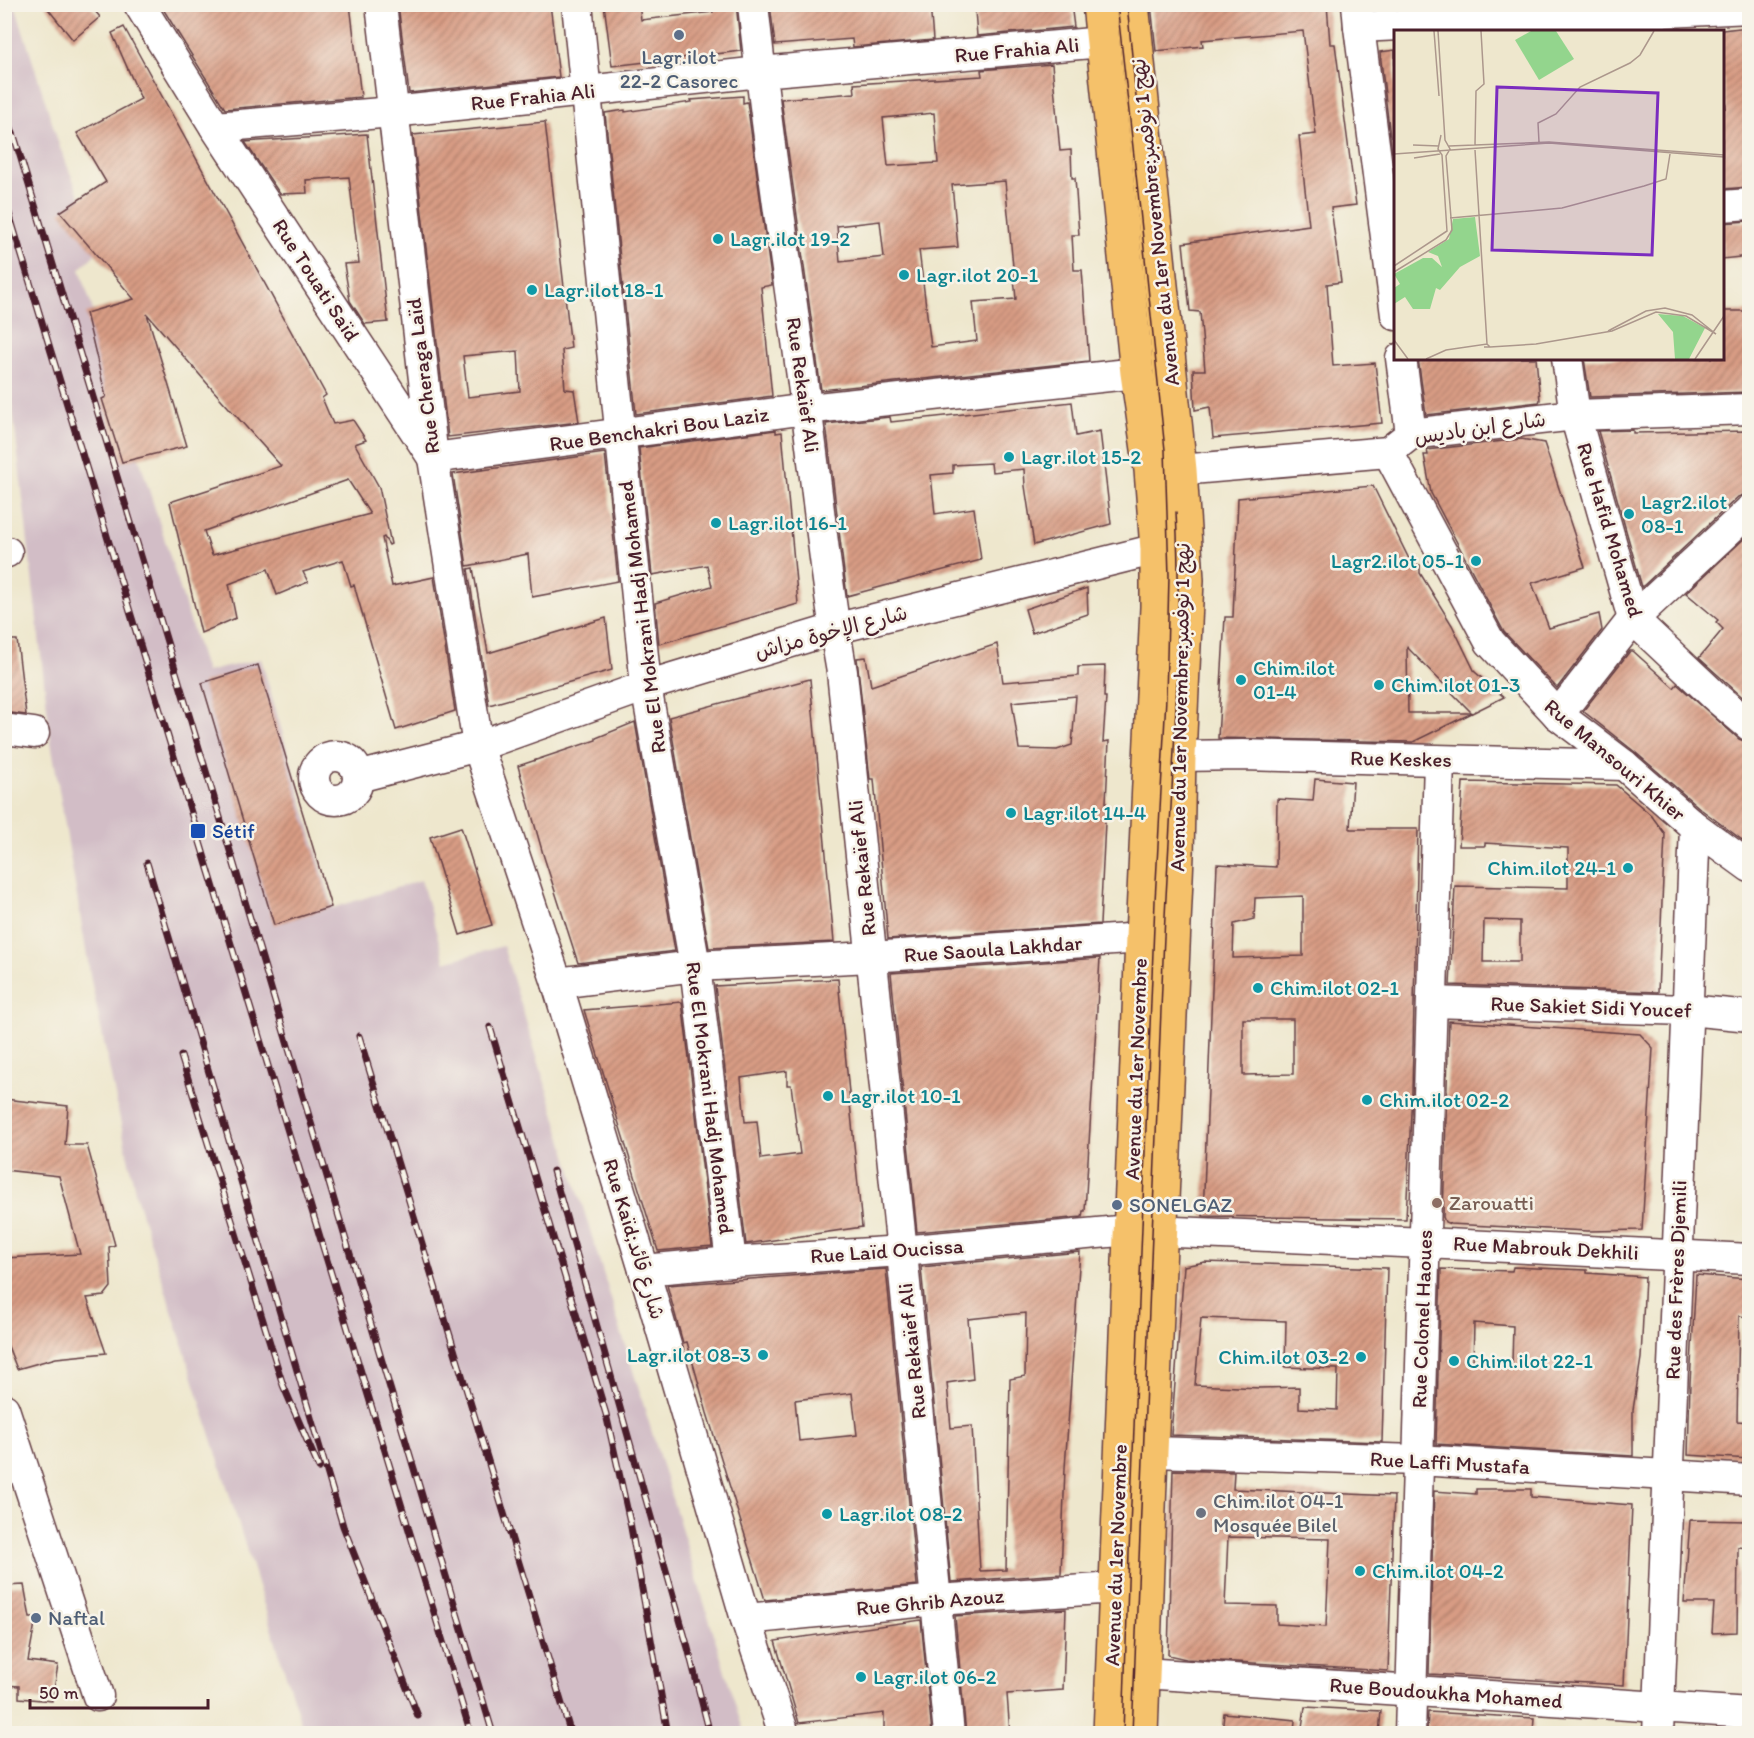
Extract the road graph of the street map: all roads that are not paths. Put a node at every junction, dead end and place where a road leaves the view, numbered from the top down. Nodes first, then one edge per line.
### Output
1 (139, 4) edge
2 (381, 4) edge
3 (578, 4) edge
4 (753, 4) edge
5 (1099, 4) edge
6 (1132, 4) edge
7 (1749, 8) edge
8 (1358, 16) edge
9 (1520, 18) edge
10 (1103, 42) junction
11 (760, 72) junction
12 (587, 92) junction
13 (393, 112) junction
14 (215, 127) junction
15 (1749, 204) edge
16 (1724, 206) edge
17 (1394, 307) edge
18 (1401, 360) edge
19 (1567, 360) edge
20 (1137, 373) junction
21 (807, 409) junction
22 (1749, 409) edge
23 (1575, 415) junction
24 (1411, 434) junction
25 (621, 435) junction
26 (1388, 452) junction
27 (433, 458) junction
28 (1180, 470) junction
29 (1749, 510) edge
30 (1184, 530) junction
31 (1157, 549) junction
32 (1633, 619) junction
33 (834, 629) junction
34 (646, 686) junction
35 (1558, 715) junction
36 (1749, 726) edge
37 (4, 729) edge
38 (34, 733) dead end
39 (478, 746) junction
40 (1179, 756) junction
41 (1439, 760) junction
42 (1624, 765) junction
43 (358, 777) dead end
44 (1695, 827) junction
45 (1749, 867) edge
46 (1142, 938) junction
47 (871, 957) junction
48 (695, 966) junction
49 (557, 983) junction
50 (1432, 1002) junction
51 (1688, 1010) junction
52 (1749, 1016) edge
53 (1130, 1230) junction
54 (1162, 1231) junction
55 (1425, 1243) junction
56 (902, 1251) junction
57 (1677, 1255) junction
58 (1749, 1259) edge
59 (731, 1262) junction
60 (644, 1270) junction
61 (6, 1416) edge
62 (1151, 1452) junction
63 (1418, 1460) junction
64 (1669, 1475) junction
65 (1749, 1480) edge
66 (1114, 1588) junction
67 (937, 1600) junction
68 (746, 1619) junction
69 (1143, 1673) junction
70 (1411, 1691) junction
71 (98, 1696) dead end
72 (1749, 1713) edge
73 (1658, 1720) edge
74 (784, 1734) edge
75 (949, 1734) edge
76 (1110, 1734) edge
77 (1141, 1734) edge
78 (1410, 1734) edge

1 - 14 street, Rue Touati Saïd
2 - 13 street, Rue Cheraga Laïd
3 - 12 street, Rue El Mokrani Hadj Mohamed
4 - 11 street, Rue Rekaïef Ali
5 - 10 main road, Avenue du 1er Novembre;نهج 1 نوفمبر
6 - 28 main road, Avenue du 1er Novembre;نهج 1 نوفمبر
7 - 9 street
8 - 9 street
8 - 17 street
10 - 11 street, Rue Frahia Ali
10 - 20 main road, Avenue du 1er Novembre;نهج 1 نوفمبر
11 - 12 street, Rue Frahia Ali
11 - 21 street, Rue Rekaïef Ali
12 - 13 street, Rue Frahia Ali
12 - 25 street, Rue El Mokrani Hadj Mohamed
13 - 14 street, Rue Frahia Ali
13 - 27 street, Rue Cheraga Laïd
14 - 27 street, Rue Touati Saïd
15 - 16 street
18 - 24 street
19 - 23 street, Rue Hafid Mohamed
20 - 21 street, Rue Benchakri Bou Laziz
20 - 31 main road, Avenue du 1er Novembre;نهج 1 نوفمبر
21 - 25 street, Rue Benchakri Bou Laziz
21 - 33 street, Rue Rekaïef Ali
22 - 23 street, شارع ابن باديس
23 - 24 street, شارع ابن باديس
23 - 32 street, Rue Hafid Mohamed
24 - 26 street, شارع ابن باديس
25 - 27 street, Rue Benchakri Bou Laziz
25 - 34 street, Rue El Mokrani Hadj Mohamed
26 - 28 street, شارع ابن باديس
26 - 35 street, Rue Mansouri Khier
27 - 39 street, Rue Cheraga Laïd
28 - 30 main road, Avenue du 1er Novembre;نهج 1 نوفمبر
29 - 32 street
30 - 31 street, شارع الإخوة مزاش
30 - 40 main road, Avenue du 1er Novembre;نهج 1 نوفمبر
31 - 33 street, شارع الإخوة مزاش
31 - 46 main road, Avenue du 1er Novembre
32 - 35 street
32 - 36 street, Rue Hafid Mohamed
33 - 34 street, شارع الإخوة مزاش
33 - 47 street, Rue Rekaïef Ali
34 - 39 street, شارع الإخوة مزاش
34 - 48 street, Rue El Mokrani Hadj Mohamed
35 - 42 street, Rue Mansouri Khier
37 - 38 street
39 - 43 street, شارع الإخوة مزاش
39 - 49 street, Rue Kaïd;شارع قائد
40 - 41 street, Rue Keskes
40 - 54 main road, Avenue du 1er Novembre;نهج 1 نوفمبر
41 - 42 street, Rue Keskes
41 - 50 street, Rue Colonel Haoues
42 - 44 street, Rue Mansouri Khier
44 - 45 street, Rue Mansouri Khier
44 - 51 street, Rue des Frères Djemili
46 - 47 street, Rue Saoula Lakhdar
46 - 53 main road, Avenue du 1er Novembre
47 - 48 street, Rue Saoula Lakhdar
47 - 56 street, Rue Rekaïef Ali
48 - 49 street, Rue Saoula Lakhdar
48 - 59 street, Rue El Mokrani Hadj Mohamed
49 - 60 street, Rue Kaïd;شارع قائد
50 - 51 street, Rue Sakiet Sidi Youcef
50 - 55 street, Rue Colonel Haoues
51 - 52 street, Rue Sakiet Sidi Youcef
51 - 57 street, Rue des Frères Djemili
53 - 54 street, Rue Laïd Oucissa
53 - 56 street, Rue Laïd Oucissa
53 - 66 main road, Avenue du 1er Novembre
54 - 55 street, Rue Mabrouk Dekhili
54 - 62 main road, Avenue du 1er Novembre
55 - 57 street, Rue Mabrouk Dekhili
55 - 63 street, Rue Colonel Haoues
56 - 59 street, Rue Laïd Oucissa
56 - 67 street, Rue Rekaïef Ali
57 - 58 street, Rue Mabrouk Dekhili
57 - 64 street, Rue des Frères Djemili
59 - 60 street, Rue Laïd Oucissa
60 - 68 street, Rue Kaïd;شارع قائد
61 - 71 street
62 - 63 street, Rue Laffi Mustafa
62 - 69 main road, Avenue du 1er Novembre
63 - 64 street, Rue Laffi Mustafa
63 - 70 street, Rue Colonel Haoues
64 - 65 street, Rue Laffi Mustafa
64 - 73 street, Rue des Frères Djemili
66 - 67 street, Rue Ghrib Azouz
66 - 76 main road, Avenue du 1er Novembre
67 - 68 street, Rue Ghrib Azouz
67 - 75 street, Rue Rekaïef Ali
68 - 74 street, Rue Kaïd;شارع قائد
69 - 70 street, Rue Boudoukha Mohamed
69 - 77 main road, Avenue du 1er Novembre
70 - 73 street, Rue Boudoukha Mohamed
70 - 78 street, Rue Colonel Haoues
72 - 73 street, Rue Boudoukha Mohamed

